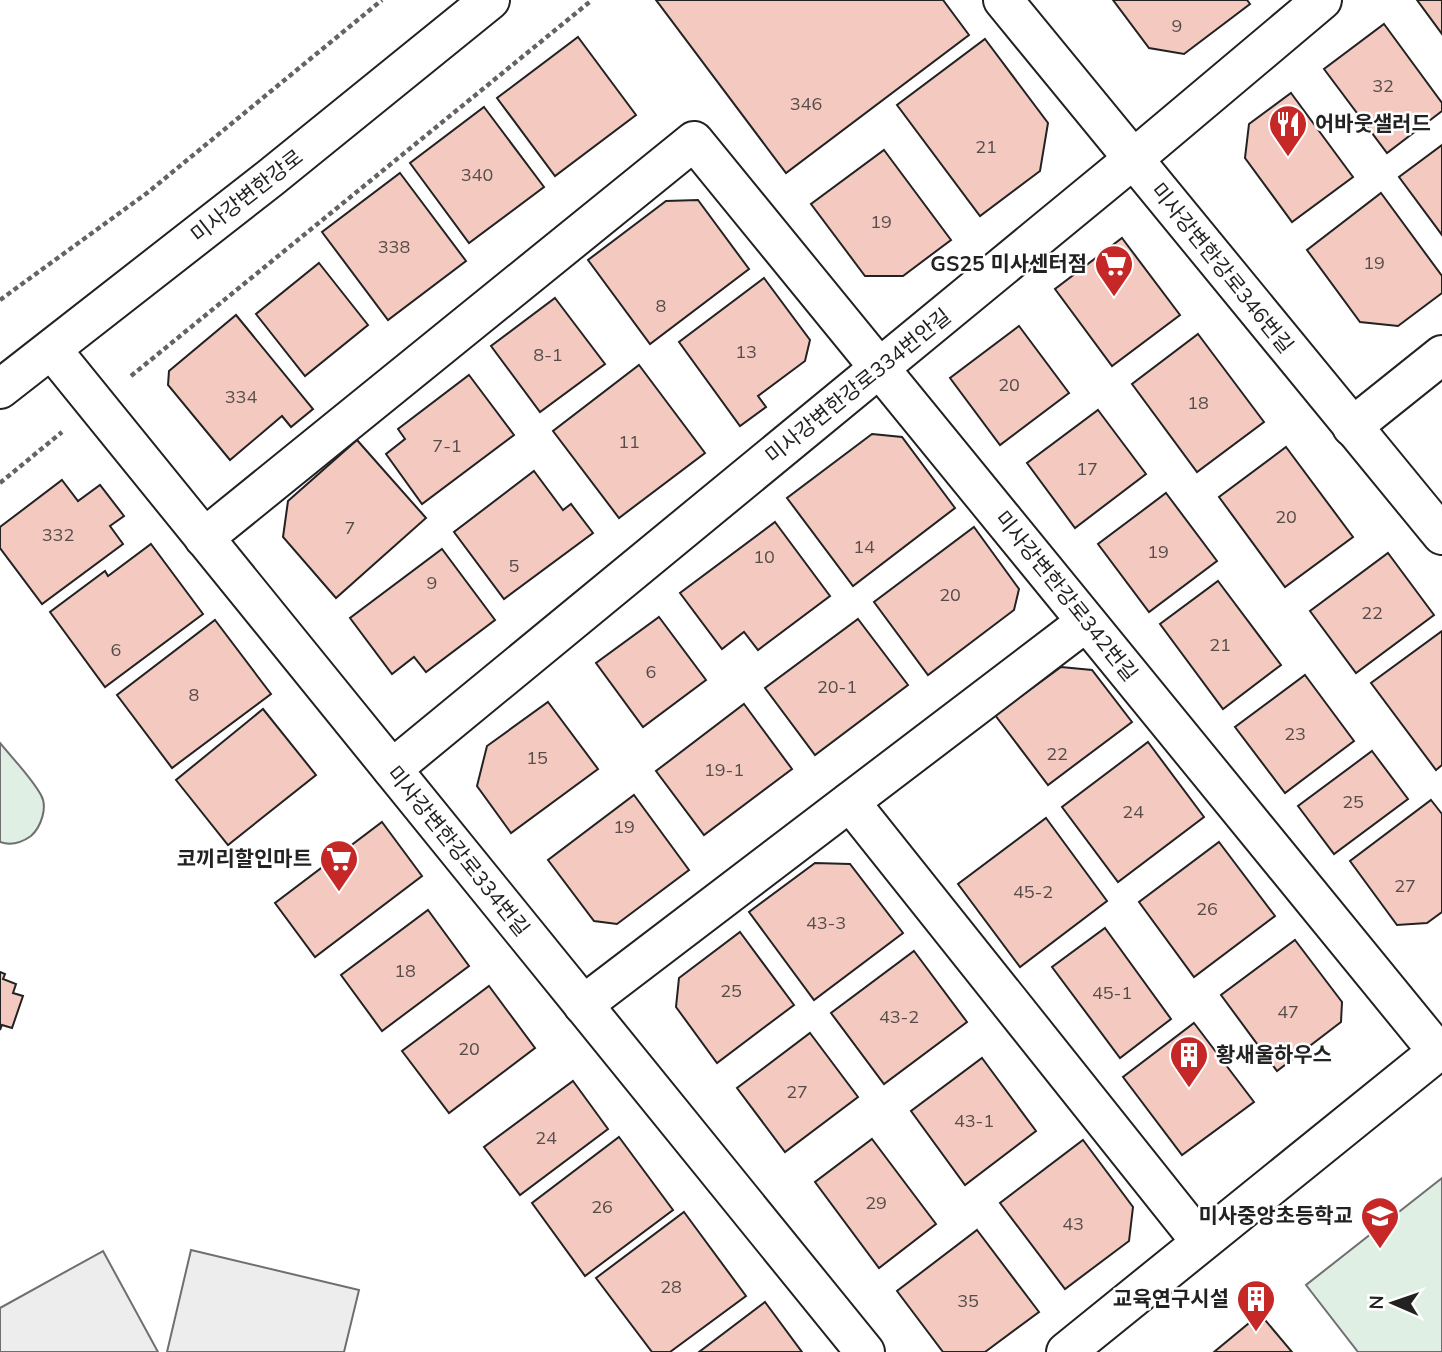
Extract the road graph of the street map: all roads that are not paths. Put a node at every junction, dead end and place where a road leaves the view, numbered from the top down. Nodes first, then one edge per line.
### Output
1 (490, 0) edge
2 (1003, 0) edge
3 (1322, 0) edge
4 (1132, 160) junction
5 (52, 350) junction
6 (1442, 355) edge
7 (880, 368) junction
8 (0, 389) edge
9 (1352, 427) junction
10 (1442, 535) edge
11 (204, 538) junction
12 (1086, 622) junction
13 (392, 769) junction
14 (850, 802) junction
15 (583, 1005) junction
16 (1440, 1050) edge
17 (1201, 1242) junction
18 (865, 1352) edge
19 (1066, 1352) edge

1 - 5 street, 미사강변한강로
2 - 4 street, 미사강변한강로346번길
3 - 4 street, 미사강변한강로334번안길
4 - 7 street, 미사강변한강로334번안길
4 - 9 street, 미사강변한강로346번길
5 - 8 street, 미사강변한강로
5 - 11 street, 미사강변한강로334번길
6 - 9 street
7 - 11 street, 미사강변한강로342번길
7 - 12 street, 미사강변한강로342번길
7 - 13 street, 미사강변한강로334번안길
9 - 10 street, 미사강변한강로346번길
11 - 13 street, 미사강변한강로334번길
12 - 14 street
12 - 16 street, 미사강변한강로342번길
13 - 15 street, 미사강변한강로334번길
14 - 15 street
14 - 17 street
15 - 18 street, 미사강변한강로334번길
16 - 17 street
17 - 19 street

